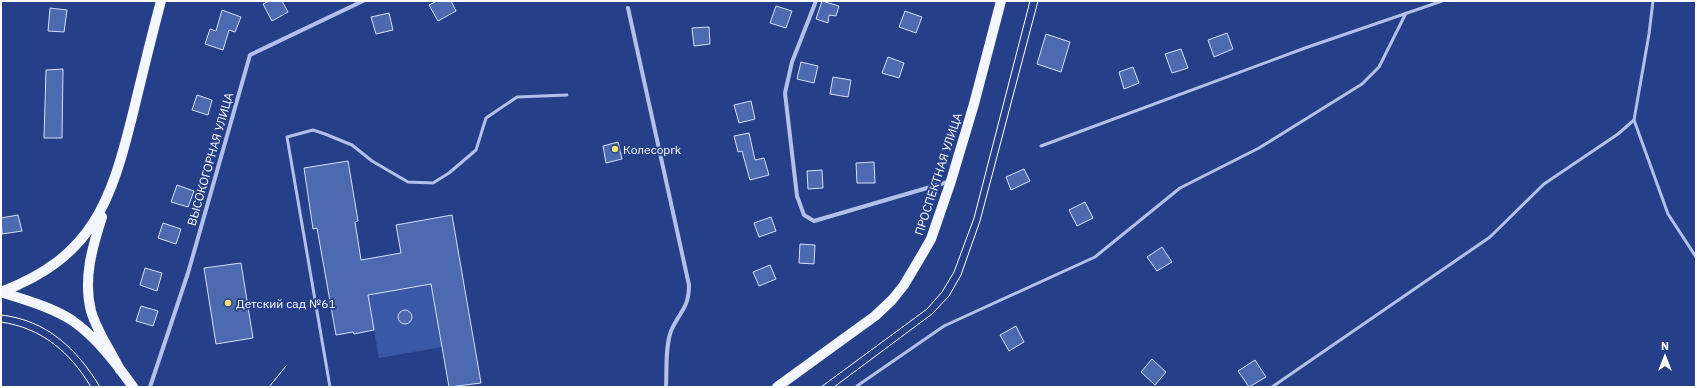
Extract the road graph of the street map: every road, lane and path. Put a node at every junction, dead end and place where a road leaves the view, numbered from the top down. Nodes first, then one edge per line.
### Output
1 (161, 1) edge
2 (363, 1) edge
3 (816, 1) edge
4 (1000, 1) edge
5 (1442, 1) edge
6 (1653, 1) edge
7 (628, 8) dead end
8 (1406, 13) junction
9 (567, 95) dead end
10 (1634, 120) junction
11 (1041, 146) dead end
12 (951, 181) junction
13 (106, 202) junction
14 (1696, 258) edge
15 (1, 292) edge
16 (120, 370) junction
17 (857, 386) edge
18 (133, 387) edge
19 (150, 387) edge
20 (330, 387) edge
21 (666, 387) edge
22 (777, 387) edge
23 (1272, 387) edge

1 - 13 main road
2 - 19 street, ВЫСОКОГОРНАЯ УЛИЦА
3 - 12 street
4 - 12 main road, ПРОСПЕКТНАЯ УЛИЦА
5 - 8 lane
6 - 10 lane
7 - 21 street
8 - 11 lane
8 - 17 lane
9 - 20 lane
10 - 14 lane
10 - 23 lane
12 - 22 main road, ПРОСПЕКТНАЯ УЛИЦА
13 - 15 main road
13 - 16 main road
15 - 16 main road
16 - 18 main road

